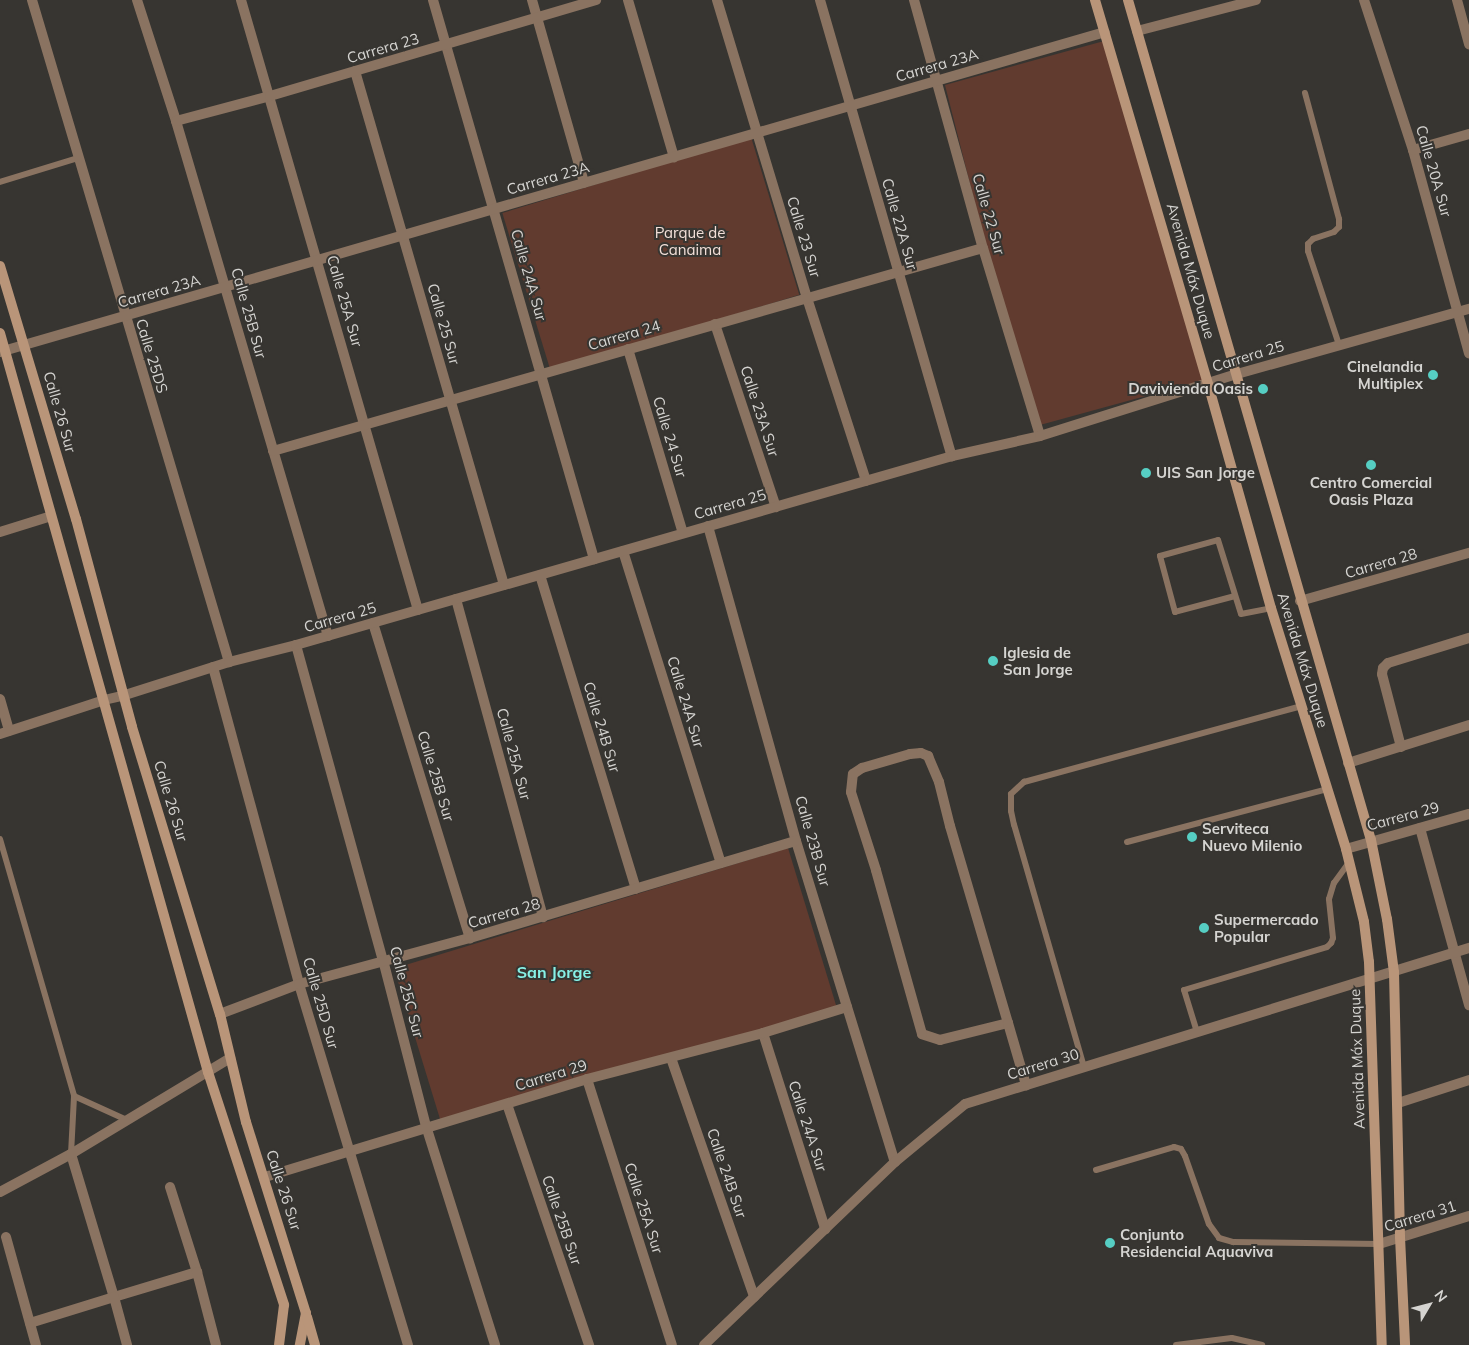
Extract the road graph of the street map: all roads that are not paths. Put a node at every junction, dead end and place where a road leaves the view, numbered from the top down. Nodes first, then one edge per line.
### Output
1 (32, 0) edge
2 (137, 0) edge
3 (241, 0) edge
4 (433, 0) edge
5 (532, 0) edge
6 (596, 0) edge
7 (628, 0) edge
8 (717, 0) edge
9 (820, 0) edge
10 (914, 0) edge
11 (1095, 0) edge
12 (1128, 0) edge
13 (1256, 0) edge
14 (1364, 0) edge
15 (1457, 0) edge
16 (537, 18) junction
17 (1137, 31) junction
18 (1105, 32) junction
19 (1469, 44) edge
20 (448, 45) junction
21 (355, 71) junction
22 (937, 80) junction
23 (1305, 92) dead end
24 (270, 96) junction
25 (852, 106) junction
26 (176, 121) junction
27 (756, 133) junction
28 (1469, 134) edge
29 (1413, 150) junction
30 (674, 156) junction
31 (78, 158) junction
32 (0, 182) edge
33 (584, 183) junction
34 (495, 209) junction
35 (402, 236) junction
36 (983, 248) junction
37 (318, 260) junction
38 (0, 266) edge
39 (898, 273) junction
40 (225, 287) junction
41 (807, 298) junction
42 (1469, 309) edge
43 (1458, 312) junction
44 (124, 316) junction
45 (715, 324) junction
46 (0, 333) edge
47 (24, 345) junction
48 (1339, 345) junction
49 (628, 349) junction
50 (3, 351) edge
51 (1469, 353) edge
52 (542, 374) junction
53 (1237, 374) junction
54 (1208, 384) junction
55 (450, 400) junction
56 (365, 424) junction
57 (1040, 436) junction
58 (273, 451) junction
59 (952, 456) junction
60 (866, 481) junction
61 (776, 507) junction
62 (51, 516) junction
63 (708, 526) junction
64 (0, 532) edge
65 (683, 534) junction
66 (623, 551) junction
67 (1469, 553) edge
68 (594, 559) junction
69 (540, 575) junction
70 (504, 585) junction
71 (1235, 596) junction
72 (456, 599) junction
73 (1300, 601) junction
74 (1271, 608) junction
75 (418, 610) junction
76 (373, 623) junction
77 (328, 636) junction
78 (1469, 638) edge
79 (296, 645) junction
80 (229, 662) junction
81 (213, 667) junction
82 (125, 695) junction
83 (0, 700) edge
84 (104, 700) junction
85 (1302, 706) junction
86 (1469, 725) edge
87 (4, 733) edge
88 (1401, 747) junction
89 (1348, 763) junction
90 (1328, 789) junction
91 (1469, 814) edge
92 (1420, 828) junction
93 (0, 839) edge
94 (1371, 840) junction
95 (796, 841) junction
96 (1127, 842) dead end
97 (1346, 849) junction
98 (721, 862) junction
99 (1349, 862) junction
100 (636, 889) junction
101 (543, 917) junction
102 (470, 938) junction
103 (1469, 948) edge
104 (1454, 952) junction
105 (383, 960) junction
106 (1394, 972) junction
107 (1368, 978) junction
108 (299, 984) junction
109 (1469, 1005) edge
110 (848, 1007) junction
111 (220, 1014) junction
112 (1008, 1022) junction
113 (1197, 1032) junction
114 (763, 1033) junction
115 (230, 1058) junction
116 (671, 1058) junction
117 (1084, 1067) junction
118 (208, 1072) junction
119 (587, 1079) junction
120 (1469, 1080) edge
121 (1026, 1085) junction
122 (74, 1096) junction
123 (1398, 1103) junction
124 (506, 1104) junction
125 (127, 1120) junction
126 (426, 1126) junction
127 (349, 1150) junction
128 (71, 1154) junction
129 (895, 1162) junction
130 (1096, 1170) dead end
131 (265, 1177) junction
132 (170, 1188) dead end
133 (0, 1192) edge
134 (1469, 1216) edge
135 (825, 1229) junction
136 (6, 1237) dead end
137 (1400, 1237) junction
138 (1379, 1244) junction
139 (197, 1272) junction
140 (754, 1297) junction
141 (114, 1298) junction
142 (306, 1313) junction
143 (30, 1323) junction
144 (36, 1345) edge
145 (127, 1345) edge
146 (216, 1345) edge
147 (279, 1345) edge
148 (300, 1345) edge
149 (315, 1345) edge
150 (408, 1345) edge
151 (495, 1345) edge
152 (589, 1345) edge
153 (672, 1345) edge
154 (704, 1345) edge
155 (1176, 1345) edge
156 (1262, 1345) edge
157 (1382, 1345) edge
158 (1406, 1345) edge

1 - 31 street, Calle 25DS
2 - 26 street, Calle 25B Sur
3 - 24 street, Calle 25A Sur
4 - 20 street, Calle 24A Sur
5 - 16 street
6 - 16 street, Carrera 23
7 - 30 street
8 - 27 street, Calle 23 Sur
9 - 25 street, Calle 22A Sur
10 - 22 street, Calle 22 Sur
11 - 18 main road, Avenida Máx Duque
12 - 17 main road, Avenida Máx Duque
13 - 17 street
14 - 29 street, Calle 20A Sur
15 - 19 street
16 - 20 street, Carrera 23
16 - 33 street
17 - 53 main road, Avenida Máx Duque
18 - 22 street, Carrera 23A
18 - 54 main road, Avenida Máx Duque
20 - 21 street, Carrera 23
20 - 34 street, Calle 24A Sur
21 - 24 street, Carrera 23
21 - 35 street, Calle 25 Sur
22 - 25 street, Carrera 23A
22 - 36 street, Calle 22 Sur
23 - 48 lane
24 - 26 street, Carrera 23
24 - 37 street, Calle 25A Sur
25 - 27 street, Carrera 23A
25 - 39 street, Calle 22A Sur
26 - 40 street, Calle 25B Sur
27 - 30 street, Carrera 23A
27 - 41 street, Calle 23 Sur
28 - 29 street
29 - 43 street, Calle 20A Sur
30 - 33 street, Carrera 23A
31 - 32 lane
31 - 44 street, Calle 25DS
33 - 34 street, Carrera 23A
34 - 35 street, Carrera 23A
34 - 52 street, Calle 24A Sur
35 - 37 street, Carrera 23A
35 - 55 street, Calle 25 Sur
36 - 39 street, Carrera 24
36 - 57 street, Calle 22 Sur
37 - 40 street, Carrera 23A
37 - 56 street, Calle 25A Sur
38 - 47 main road, Calle 26 Sur
39 - 41 street, Carrera 24
39 - 59 street, Calle 22A Sur
40 - 44 street, Carrera 23A
40 - 58 street, Calle 25B Sur
41 - 45 street, Carrera 24
41 - 60 street, Calle 23 Sur
42 - 43 street, Carrera 25
43 - 48 street, Carrera 25
43 - 51 street, Calle 20A Sur
44 - 47 street, Carrera 23A
44 - 80 street, Calle 25DS
45 - 49 street, Carrera 24
45 - 61 street, Calle 23A Sur
46 - 50 main road
47 - 50 street, Carrera 23A
47 - 82 main road, Calle 26 Sur
48 - 53 street, Carrera 25
49 - 52 street, Carrera 24
49 - 65 street, Calle 24 Sur
50 - 62 main road
52 - 55 street, Carrera 24
52 - 68 street, Calle 24A Sur
53 - 54 street, Carrera 25
53 - 73 main road, Avenida Máx Duque
54 - 57 street, Carrera 25
54 - 74 main road, Avenida Máx Duque
55 - 56 street, Carrera 24
55 - 70 street, Calle 25 Sur
56 - 58 street, Carrera 24
56 - 75 street, Calle 25A Sur
57 - 59 street, Carrera 25
58 - 77 street, Calle 25B Sur
59 - 60 street, Carrera 25
60 - 61 street, Carrera 25
61 - 63 street, Carrera 25
62 - 64 street
62 - 84 main road
63 - 65 street, Carrera 25
63 - 95 street, Calle 23B Sur
65 - 66 street, Carrera 25
66 - 68 street, Carrera 25
66 - 98 street, Calle 24A Sur
67 - 73 street, Carrera 28
68 - 69 street, Carrera 25
69 - 70 street, Carrera 25
69 - 100 street, Calle 24B Sur
70 - 72 street, Carrera 25
71 - 71 lane
71 - 74 lane
72 - 75 street, Carrera 25
72 - 101 street, Calle 25A Sur
73 - 89 main road, Avenida Máx Duque
74 - 85 main road, Avenida Máx Duque
75 - 76 street, Carrera 25
76 - 77 street, Carrera 25
76 - 102 street, Calle 25B Sur
77 - 79 street, Carrera 25
78 - 88 street
79 - 80 street, Carrera 25
79 - 105 street, Calle 25C Sur
80 - 81 street, Carrera 25
81 - 82 street, Carrera 25
81 - 108 street, Calle 25D Sur
82 - 84 street, Carrera 25
82 - 111 main road, Calle 26 Sur
83 - 87 street
84 - 87 street, Carrera 25
84 - 118 main road
85 - 90 main road, Avenida Máx Duque
85 - 117 lane
86 - 88 street
88 - 89 street
89 - 94 main road, Avenida Máx Duque
90 - 96 lane
90 - 97 main road, Avenida Máx Duque
91 - 92 street, Carrera 29
92 - 94 street, Carrera 29
92 - 104 street
93 - 122 lane
94 - 97 street, Carrera 29
94 - 106 main road, Avenida Máx Duque
95 - 98 street, Carrera 28
95 - 110 street, Calle 23B Sur
97 - 99 main road, Avenida Máx Duque
98 - 100 street, Carrera 28
99 - 107 main road, Avenida Máx Duque
99 - 113 lane
100 - 101 street, Carrera 28
101 - 102 street, Carrera 28
102 - 105 street, Carrera 28
103 - 104 street, Carrera 30
104 - 106 street, Carrera 30
104 - 109 street
105 - 108 street, Carrera 28
105 - 126 street, Calle 25C Sur
106 - 107 street, Carrera 30
106 - 123 main road, Avenida Máx Duque
107 - 113 street, Carrera 30
107 - 138 main road, Avenida Máx Duque
108 - 111 street, Carrera 28
108 - 127 street, Calle 25D Sur
110 - 114 street, Carrera 29
110 - 129 street, Calle 23B Sur
111 - 115 main road, Calle 26 Sur
112 - 112 street
112 - 121 street
113 - 117 street, Carrera 30
114 - 116 street, Carrera 29
114 - 135 street, Calle 24A Sur
115 - 118 street
115 - 131 main road, Calle 26 Sur
116 - 119 street, Carrera 29
116 - 140 street, Calle 24B Sur
117 - 121 street, Carrera 30
118 - 125 street
118 - 147 main road
119 - 124 street, Carrera 29
119 - 153 street, Calle 25A Sur
120 - 123 street
121 - 129 street, Carrera 30
122 - 125 lane
122 - 128 lane
123 - 137 main road, Avenida Máx Duque
124 - 126 street, Carrera 29
124 - 152 street, Calle 25B Sur
125 - 128 street
126 - 127 street, Carrera 29
126 - 151 street, Calle 25C Sur
127 - 131 street, Carrera 29
127 - 150 street, Calle 25D Sur
128 - 133 street
128 - 141 street
129 - 135 street, Carrera 30
130 - 138 lane
131 - 142 main road, Calle 26 Sur
132 - 139 street
134 - 137 street, Carrera 31
135 - 140 street, Carrera 30
136 - 143 street
137 - 138 street, Carrera 31
137 - 158 main road, Avenida Máx Duque
138 - 157 main road, Avenida Máx Duque
139 - 141 street
139 - 146 street
140 - 154 street, Carrera 30
141 - 143 street
141 - 145 street
142 - 148 main road, Calle 26 Sur
142 - 149 main road
143 - 144 street
155 - 156 lane

